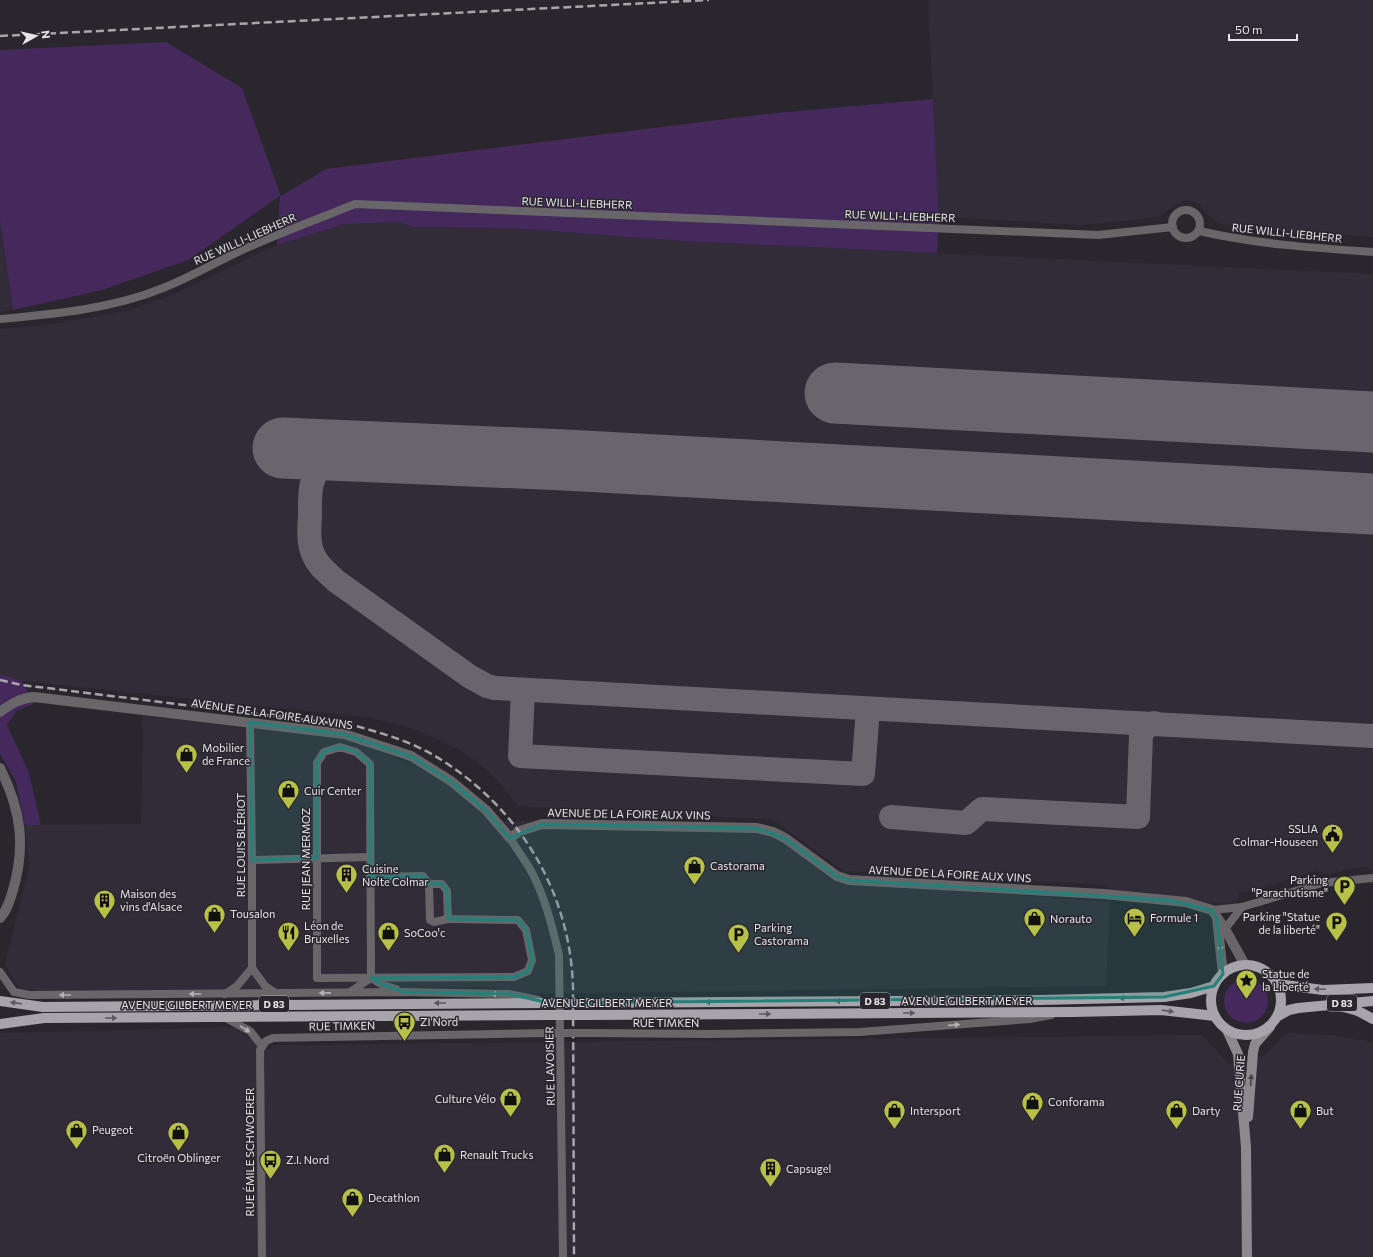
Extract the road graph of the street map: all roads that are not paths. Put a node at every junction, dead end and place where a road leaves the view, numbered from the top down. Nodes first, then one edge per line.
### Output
1 (1173, 227) junction
2 (1199, 231) junction
3 (1373, 252) edge
4 (0, 319) edge
5 (0, 712) edge
6 (250, 722) junction
7 (0, 768) edge
8 (510, 838) junction
9 (370, 857) junction
10 (317, 858) junction
11 (252, 860) junction
12 (370, 877) junction
13 (1373, 878) edge
14 (429, 884) junction
15 (1242, 907) junction
16 (1214, 914) junction
17 (0, 918) edge
18 (448, 919) junction
19 (1225, 929) junction
20 (1245, 965) junction
21 (252, 968) junction
22 (0, 972) edge
23 (1223, 974) junction
24 (371, 978) junction
25 (1278, 984) junction
26 (1214, 986) junction
27 (1373, 988) edge
28 (350, 992) junction
29 (403, 992) junction
30 (276, 993) junction
31 (224, 994) junction
32 (0, 1001) edge
33 (1373, 1001) edge
34 (549, 1002) junction
35 (1334, 1004) junction
36 (1073, 1012) junction
37 (1215, 1016) junction
38 (1278, 1016) junction
39 (224, 1017) junction
40 (1373, 1019) edge
41 (0, 1024) edge
42 (1270, 1026) junction
43 (1227, 1030) junction
44 (262, 1046) junction
45 (1246, 1147) junction
46 (262, 1257) edge
47 (563, 1257) edge
48 (1247, 1257) edge

1 - 2 street
1 - 2 street
1 - 4 street, RUE WILLI-LIEBHERR
2 - 3 street, RUE WILLI-LIEBHERR
5 - 6 street, AVENUE DE LA FOIRE AUX VINS
6 - 8 street, AVENUE DE LA FOIRE AUX VINS
6 - 11 street, RUE LOUIS BLÉRIOT
7 - 17 street
8 - 16 street, AVENUE DE LA FOIRE AUX VINS
8 - 47 street, RUE LAVOISIER
9 - 10 street
9 - 10 street, RUE JEAN MERMOZ
9 - 12 street
10 - 11 street
10 - 24 street, RUE JEAN MERMOZ
11 - 21 street, RUE LOUIS BLÉRIOT
12 - 14 street
12 - 24 street
13 - 15 street, AVENUE DE LA FOIRE AUX VINS
14 - 18 street
14 - 18 street
15 - 16 street, AVENUE DE LA FOIRE AUX VINS
15 - 19 street
16 - 19 street
16 -> 23 street
18 - 24 street
19 - 20 street
20 - 23 main road
20 - 25 main road
21 - 30 street
21 - 31 street
31 -> 22 street, AVENUE GILBERT MEYER
23 - 26 main road
24 - 28 street
24 - 29 street
27 -> 25 main road, D 83
25 - 38 main road
26 -> 34 main road, AVENUE GILBERT MEYER / D 83, bridge
26 - 37 main road
28 - 29 street, AVENUE GILBERT MEYER
28 -> 30 street, AVENUE GILBERT MEYER
34 -> 29 street, AVENUE GILBERT MEYER
30 - 31 street, AVENUE GILBERT MEYER
34 -> 32 main road, AVENUE GILBERT MEYER / D 83
33 - 35 main road, D 83
35 - 38 main road, D 83
35 - 40 main road
36 -> 37 main road, AVENUE GILBERT MEYER / D 83
39 -> 36 main road, AVENUE GILBERT MEYER / D 83, bridge
44 -> 36 street, RUE TIMKEN, bridge
37 - 43 main road
38 - 42 main road
41 -> 39 main road, AVENUE GILBERT MEYER / D 83
39 -> 44 street
42 - 43 main road
45 -> 42 main road, RUE CURIE
43 - 45 main road, RUE CURIE
44 - 46 street, RUE ÉMILE SCHWOERER
45 - 48 main road, RUE CURIE

